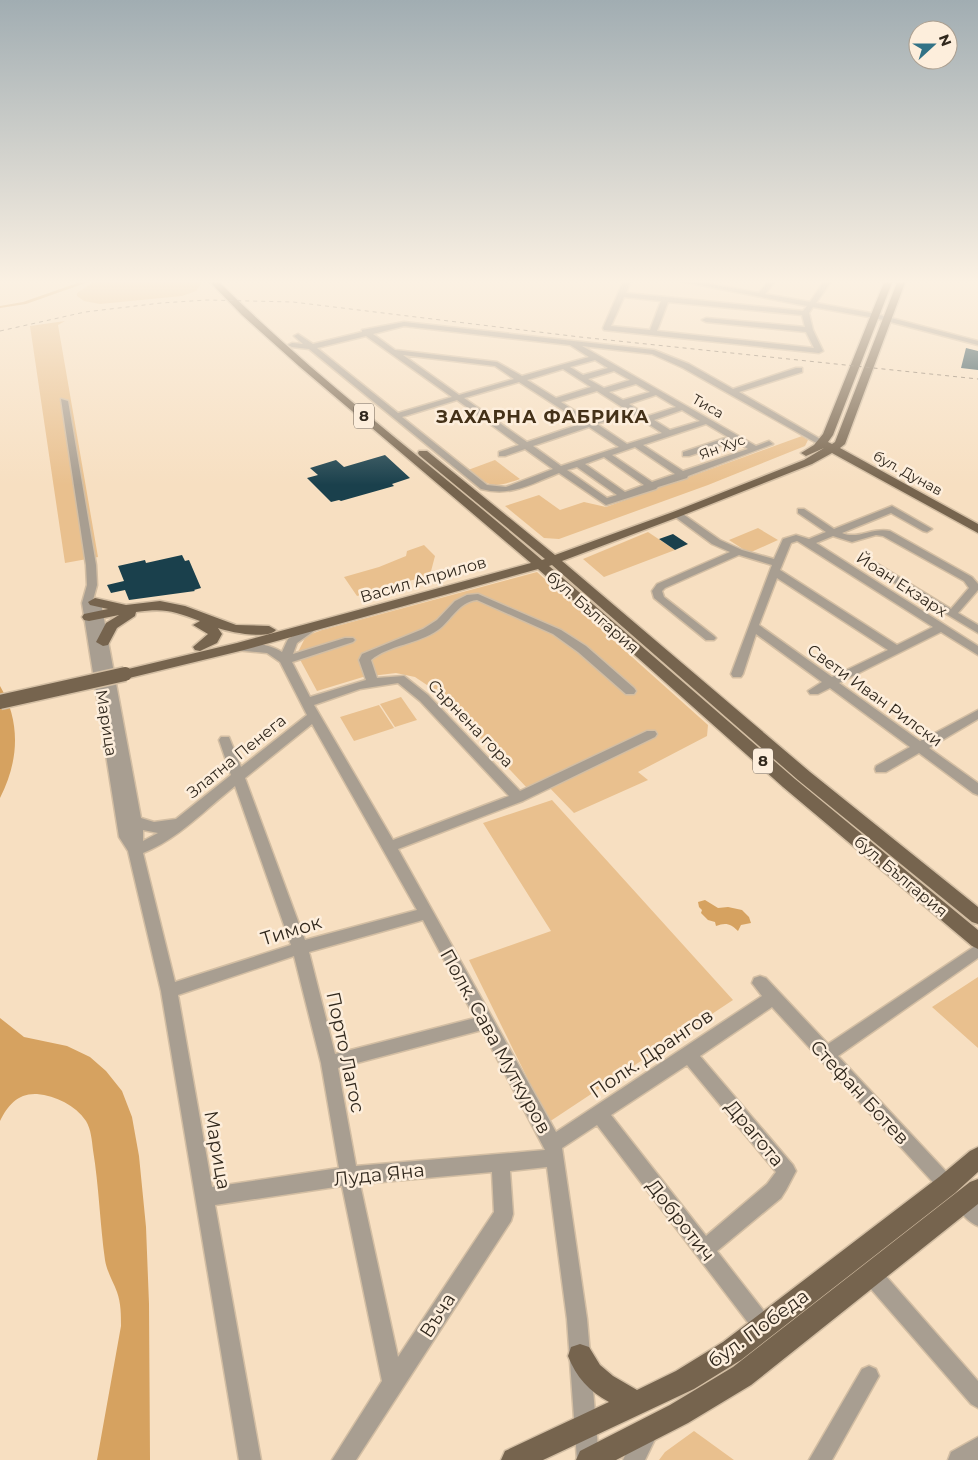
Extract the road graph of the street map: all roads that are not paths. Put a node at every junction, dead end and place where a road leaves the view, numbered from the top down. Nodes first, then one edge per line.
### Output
1 (288, 348) edge
2 (300, 348) edge
3 (311, 348) edge
4 (313, 348) edge
5 (388, 348) edge
6 (581, 348) edge
7 (629, 348) edge
8 (793, 348) edge
9 (818, 348) edge
10 (863, 348) edge
11 (875, 348) edge
12 (393, 352) junction
13 (304, 354) junction
14 (596, 357) junction
15 (563, 366) junction
16 (615, 368) junction
17 (799, 370) dead end
18 (520, 378) junction
19 (582, 378) junction
20 (637, 381) junction
21 (601, 389) junction
22 (657, 392) junction
23 (731, 392) junction
24 (456, 397) junction
25 (64, 401) dead end
26 (555, 401) junction
27 (623, 403) junction
28 (683, 407) junction
29 (633, 409) junction
30 (371, 416) junction
31 (395, 416) junction
32 (648, 419) junction
33 (707, 421) junction
34 (591, 424) junction
35 (669, 433) junction
36 (735, 438) junction
37 (824, 441) junction
38 (636, 444) junction
39 (769, 444) dead end
40 (528, 445) junction
41 (626, 447) junction
42 (837, 447) junction
43 (755, 449) junction
44 (502, 454) dead end
45 (605, 454) junction
46 (686, 454) dead end
47 (578, 463) junction
48 (561, 470) junction
49 (876, 472) junction
50 (783, 473) junction
51 (684, 476) junction
52 (653, 487) junction
53 (625, 496) junction
54 (801, 511) dead end
55 (677, 514) junction
56 (978, 520) edge
57 (978, 529) edge
58 (927, 530) dead end
59 (833, 532) junction
60 (808, 543) junction
61 (738, 552) junction
62 (550, 556) junction
63 (534, 561) junction
64 (872, 565) dead end
65 (776, 567) junction
66 (129, 611) junction
67 (94, 612) junction
68 (952, 614) junction
69 (753, 626) junction
70 (313, 628) junction
71 (941, 628) junction
72 (269, 630) junction
73 (978, 630) edge
74 (710, 638) dead end
75 (349, 640) dead end
76 (103, 642) junction
77 (200, 647) junction
78 (239, 648) junction
79 (897, 650) junction
80 (978, 651) edge
81 (285, 660) junction
82 (124, 669) junction
83 (737, 674) dead end
84 (372, 681) junction
85 (830, 683) junction
86 (630, 691) dead end
87 (814, 691) dead end
88 (0, 692) edge
89 (0, 702) edge
90 (310, 709) junction
91 (978, 714) edge
92 (651, 734) dead end
93 (225, 740) dead end
94 (920, 748) junction
95 (882, 769) dead end
96 (240, 777) junction
97 (978, 790) edge
98 (518, 798) junction
99 (134, 821) junction
100 (180, 823) junction
101 (390, 847) junction
102 (135, 850) junction
103 (427, 914) junction
104 (978, 917) edge
105 (978, 941) edge
106 (300, 948) junction
107 (978, 950) edge
108 (760, 984) dead end
109 (169, 991) junction
110 (773, 998) junction
111 (486, 1022) junction
112 (688, 1054) junction
113 (826, 1055) junction
114 (329, 1063) junction
115 (599, 1113) junction
116 (554, 1151) junction
117 (978, 1158) edge
118 (500, 1163) junction
119 (349, 1176) junction
120 (947, 1185) junction
121 (205, 1197) junction
122 (973, 1203) edge
123 (704, 1250) junction
124 (871, 1274) junction
125 (763, 1326) junction
126 (580, 1356) junction
127 (869, 1376) dead end
128 (393, 1382) junction
129 (978, 1397) edge
130 (637, 1403) junction
131 (586, 1427) junction
132 (648, 1430) junction
133 (978, 1448) edge
134 (250, 1460) edge
135 (343, 1460) edge
136 (514, 1460) edge
137 (589, 1460) edge
138 (634, 1460) edge
139 (820, 1460) edge
140 (959, 1460) edge

1 - 30 main road, бул. България / 8
2 - 13 main road, бул. България / 8
3 - 13 street
4 - 31 street
5 - 12 street
6 - 14 street, Тиса
7 - 23 street
8 - 9 street
10 - 37 main road
11 - 42 main road
12 - 18 street
12 - 24 street
13 - 30 main road, бул. България / 8
14 - 15 street
14 - 16 street, Тиса
15 - 18 street
15 - 19 street
16 - 19 street
16 - 20 street, Тиса
17 - 23 street
18 - 24 street
18 - 26 street
19 - 21 street
20 - 21 street
20 - 22 street, Тиса
21 - 26 street
21 - 27 street
22 - 27 street
22 - 28 street, Тиса
23 - 37 street
24 - 31 street
24 - 40 street
25 - 67 street, Марица
26 - 34 street
27 - 29 street
28 - 32 street
28 - 33 street, Тиса
29 - 32 street
29 - 34 street
30 - 62 main road, бул. България / 8
30 - 63 main road, бул. България / 8
31 - 48 street
32 - 35 street
33 - 35 street
33 - 36 street, Тиса
34 - 40 street
34 - 41 street
35 - 38 street
36 - 43 street, Тиса
36 - 46 street
37 - 42 main road, бул. Дунав
37 - 62 main road, Васил Априлов
38 - 41 street
38 - 51 street, Ян Хус
39 - 43 street, Ян Хус
40 - 44 street
40 - 48 street
41 - 45 street
42 - 49 main road, бул. Дунав
42 - 50 main road, Васил Априлов
42 - 56 main road, бул. Дунав
43 - 51 street, Ян Хус
45 - 47 street
45 - 52 street
47 - 48 street
47 - 53 street
48 - 53 street, Ян Хус
49 - 50 main road
49 - 57 main road, бул. Дунав
50 - 55 main road, Васил Априлов
51 - 52 street, Ян Хус
52 - 53 street, Ян Хус
54 - 59 street
55 - 61 street
55 - 62 main road, Васил Априлов
58 - 59 street
59 - 60 street
59 - 68 street
60 - 65 street
60 - 71 street, Йоан Екзарх
61 - 65 street
61 - 74 street
62 - 63 main road, Васил Априлов
62 - 104 main road, бул. България / 8
63 - 70 main road, Васил Априлов
63 - 72 main road, Васил Априлов
63 - 105 main road, бул. България / 8
64 - 68 street
65 - 69 street
65 - 79 street
66 - 67 main road
66 - 67 main road
66 - 72 main road
66 - 76 main road
66 - 77 main road
67 - 76 street, Марица
67 - 102 street, Марица
68 - 73 street
69 - 83 street
69 - 85 street, Свети Иван Рилски
70 - 78 main road, Васил Априлов
70 - 81 street
71 - 79 street
71 - 80 street, Йоан Екзарх
72 - 77 main road, Васил Априлов
75 - 81 street
76 - 99 street, Марица
77 - 82 main road, Васил Априлов
78 - 81 street
78 - 82 main road, Васил Априлов
79 - 85 street
81 - 90 street, Полк. Сава Муткуров
82 - 88 main road, Васил Априлов
82 - 89 main road, Васил Априлов, bridge
84 - 86 street
84 - 90 street, Сърнена гора
84 - 98 street, Сърнена гора
85 - 87 street
85 - 94 street, Свети Иван Рилски
90 - 96 street, Златна Пенега
90 - 101 street, Полк. Сава Муткуров
91 - 94 street
92 - 98 street
93 - 96 street, Порто Лагос
94 - 95 street
94 - 97 street, Свети Иван Рилски
96 - 100 street, Златна Пенега
96 - 106 street, Порто Лагос
98 - 101 street
99 - 100 street, Златна Пенега
99 - 102 street, Марица
100 - 102 street, Златна Пенега
101 - 103 street, Полк. Сава Муткуров
102 - 109 street, Марица
103 - 106 street, Тимок
103 - 111 street, Полк. Сава Муткуров
106 - 109 street, Тимок
106 - 114 street, Порто Лагос
107 - 113 street
108 - 110 street, Стефан Ботев
109 - 121 street, Марица
110 - 112 street, Полк. Дрангов
110 - 113 street, Стефан Ботев
111 - 114 street
111 - 116 street, Полк. Сава Муткуров
112 - 115 street, Полк. Дрангов
112 - 123 street, Драгота
113 - 120 street, Стефан Ботев
114 - 119 street, Порто Лагос
115 - 116 street, Полк. Дрангов
115 - 123 street, Добротич
116 - 118 street, Луда Яна
116 - 126 street, Полк. Сава Муткуров
117 - 120 main road, бул. Победа
118 - 119 street, Луда Яна
118 - 128 street, Въча
119 - 121 street, Луда Яна
119 - 128 street, Порто Лагос
120 - 125 main road, бул. Победа
121 - 134 street, Марица
122 - 124 main road, бул. Победа
123 - 125 street, Добротич
124 - 129 street
124 - 132 main road, бул. Победа
125 - 130 main road, бул. Победа
126 - 130 main road
126 - 131 street, Полк. Сава Муткуров
127 - 139 street
128 - 135 street, Въча
130 - 131 main road, бул. Победа
131 - 136 main road, бул. Победа
131 - 137 street, Полк. Сава Муткуров
132 - 137 main road, бул. Победа
132 - 138 street
133 - 140 street

